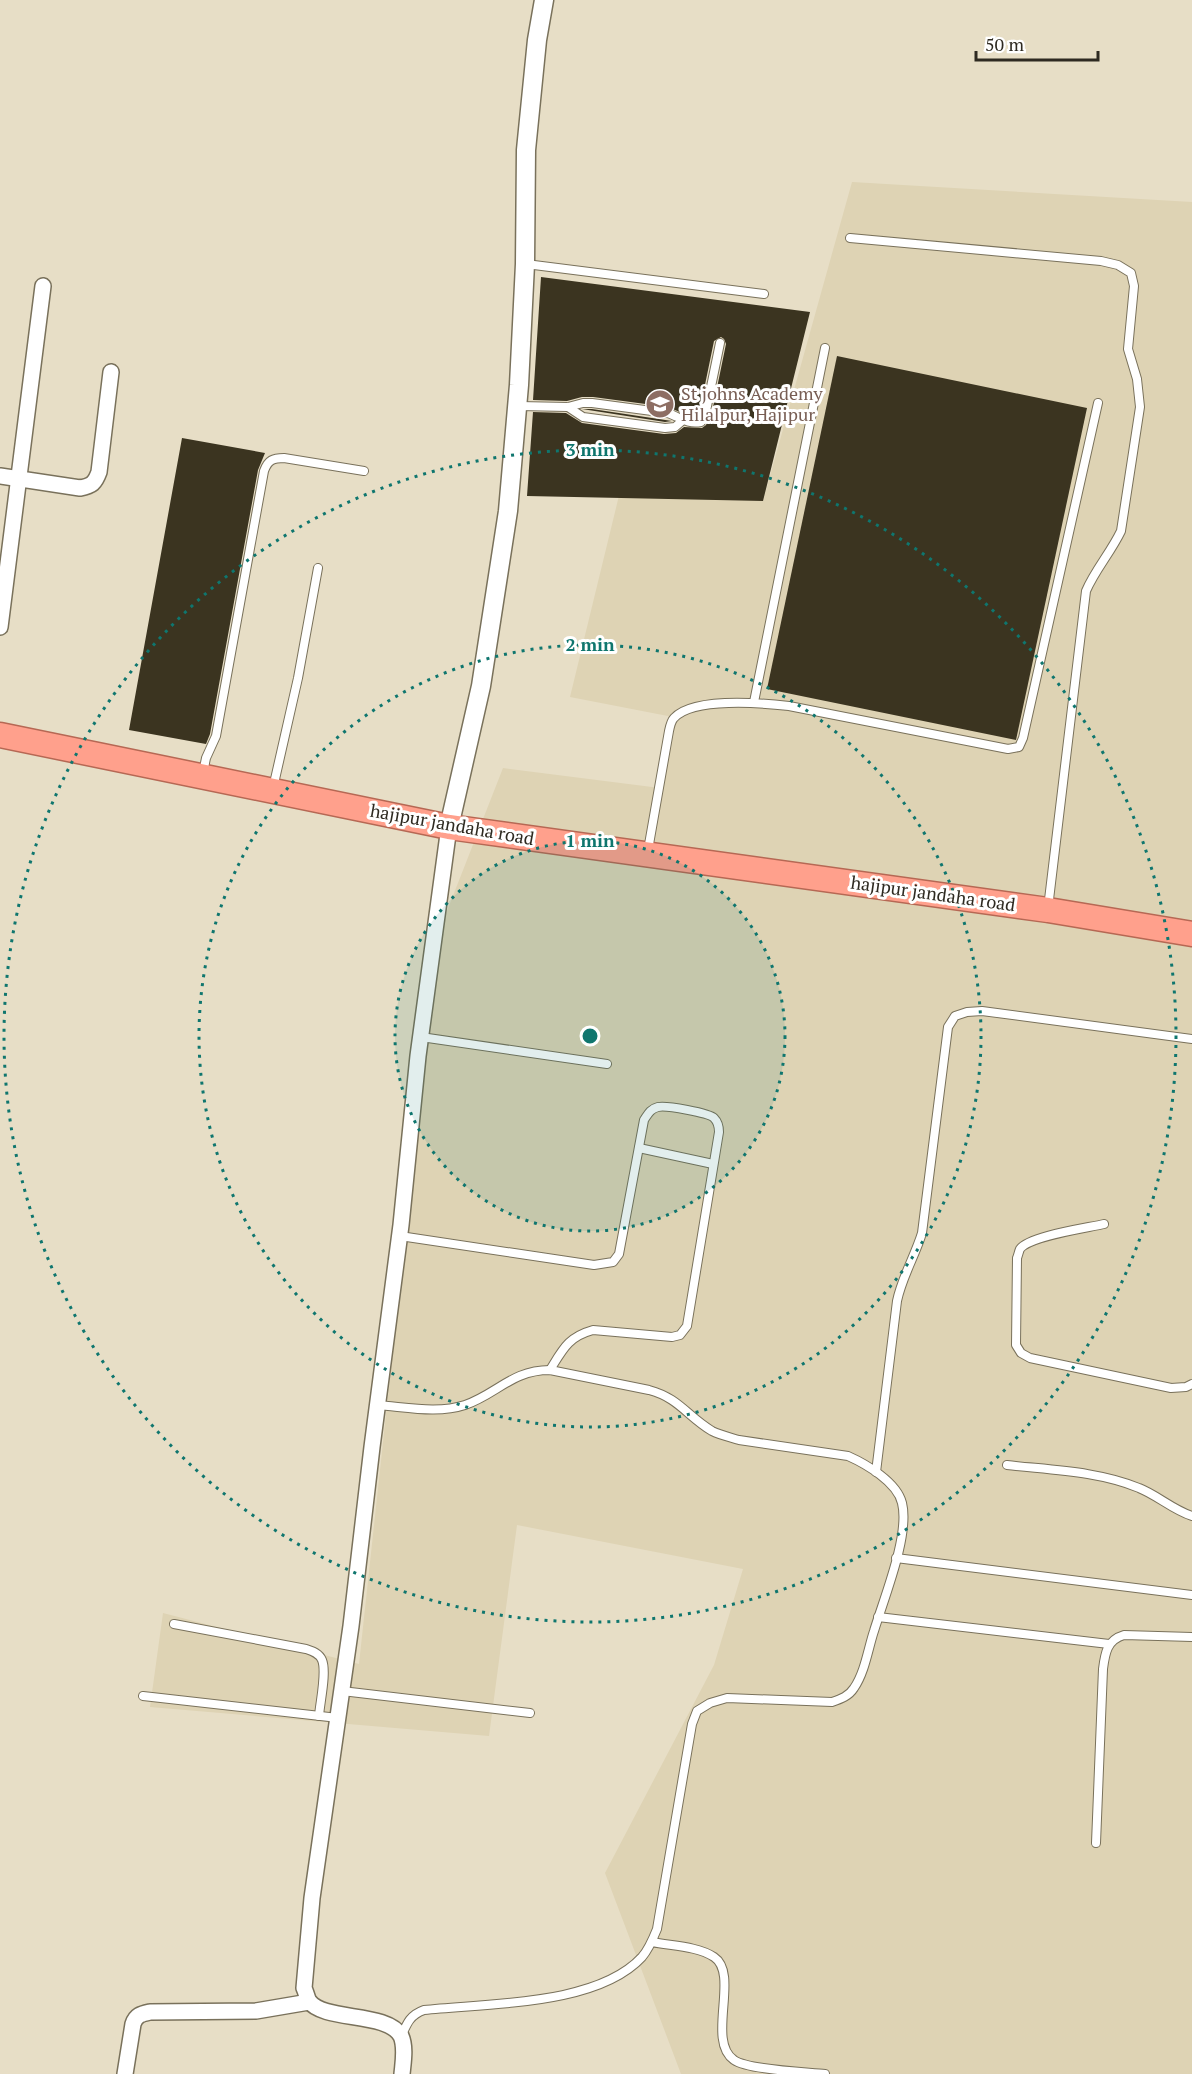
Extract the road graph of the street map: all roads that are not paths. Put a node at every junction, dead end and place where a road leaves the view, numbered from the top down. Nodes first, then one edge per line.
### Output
1 (544, 0) edge
2 (850, 238) dead end
3 (525, 264) junction
4 (43, 286) dead end
5 (764, 294) dead end
6 (720, 343) dead end
7 (825, 348) dead end
8 (111, 372) dead end
9 (1098, 403) dead end
10 (517, 406) junction
11 (568, 407) junction
12 (682, 421) junction
13 (364, 471) dead end
14 (0, 476) edge
15 (20, 478) junction
16 (318, 568) dead end
17 (0, 627) edge
18 (754, 702) junction
19 (0, 735) edge
20 (202, 777) junction
21 (272, 792) junction
22 (449, 827) junction
23 (647, 855) junction
24 (1048, 910) junction
25 (1192, 934) edge
26 (421, 1037) junction
27 (1192, 1039) edge
28 (608, 1064) dead end
29 (639, 1148) junction
30 (713, 1164) junction
31 (1104, 1224) dead end
32 (400, 1236) junction
33 (550, 1370) junction
34 (1192, 1384) edge
35 (377, 1405) junction
36 (1007, 1465) dead end
37 (876, 1472) junction
38 (1192, 1516) edge
39 (896, 1558) junction
40 (1192, 1595) edge
41 (878, 1617) junction
42 (174, 1624) dead end
43 (1192, 1637) edge
44 (1109, 1644) junction
45 (342, 1691) junction
46 (143, 1696) dead end
47 (530, 1713) dead end
48 (319, 1716) junction
49 (338, 1718) junction
50 (1096, 1843) dead end
51 (652, 1942) junction
52 (309, 2002) junction
53 (401, 2037) junction
54 (125, 2074) edge
55 (402, 2074) edge
56 (825, 2074) edge

1 - 3 street
2 - 24 lane
3 - 5 lane
3 - 10 street
4 - 15 street
6 - 12 lane
7 - 18 lane
8 - 15 street
9 - 18 lane
10 - 11 lane
10 - 22 street
11 - 12 lane
11 - 12 lane
13 - 20 lane
14 - 15 street
15 - 17 street
16 - 21 lane
18 - 23 lane
19 - 20 highway, hajipur jandaha road
20 - 21 highway, hajipur jandaha road
21 - 22 highway, hajipur jandaha road
22 - 23 highway, hajipur jandaha road
22 - 26 street
23 - 24 highway, hajipur jandaha road
24 - 25 highway, hajipur jandaha road
26 - 28 lane
26 - 32 street
27 - 37 lane
29 - 30 lane
29 - 30 lane
29 - 32 lane
30 - 33 lane
31 - 34 lane
32 - 35 street
33 - 35 lane
33 - 37 lane
35 - 45 street
36 - 38 lane
37 - 39 lane
39 - 40 lane
39 - 41 lane
41 - 44 lane
41 - 51 lane
42 - 48 lane
43 - 44 lane
44 - 50 lane
45 - 47 lane
45 - 49 street
46 - 48 lane
48 - 49 lane
49 - 52 street
51 - 53 lane
51 - 56 lane
52 - 53 street
52 - 54 street
53 - 55 street

